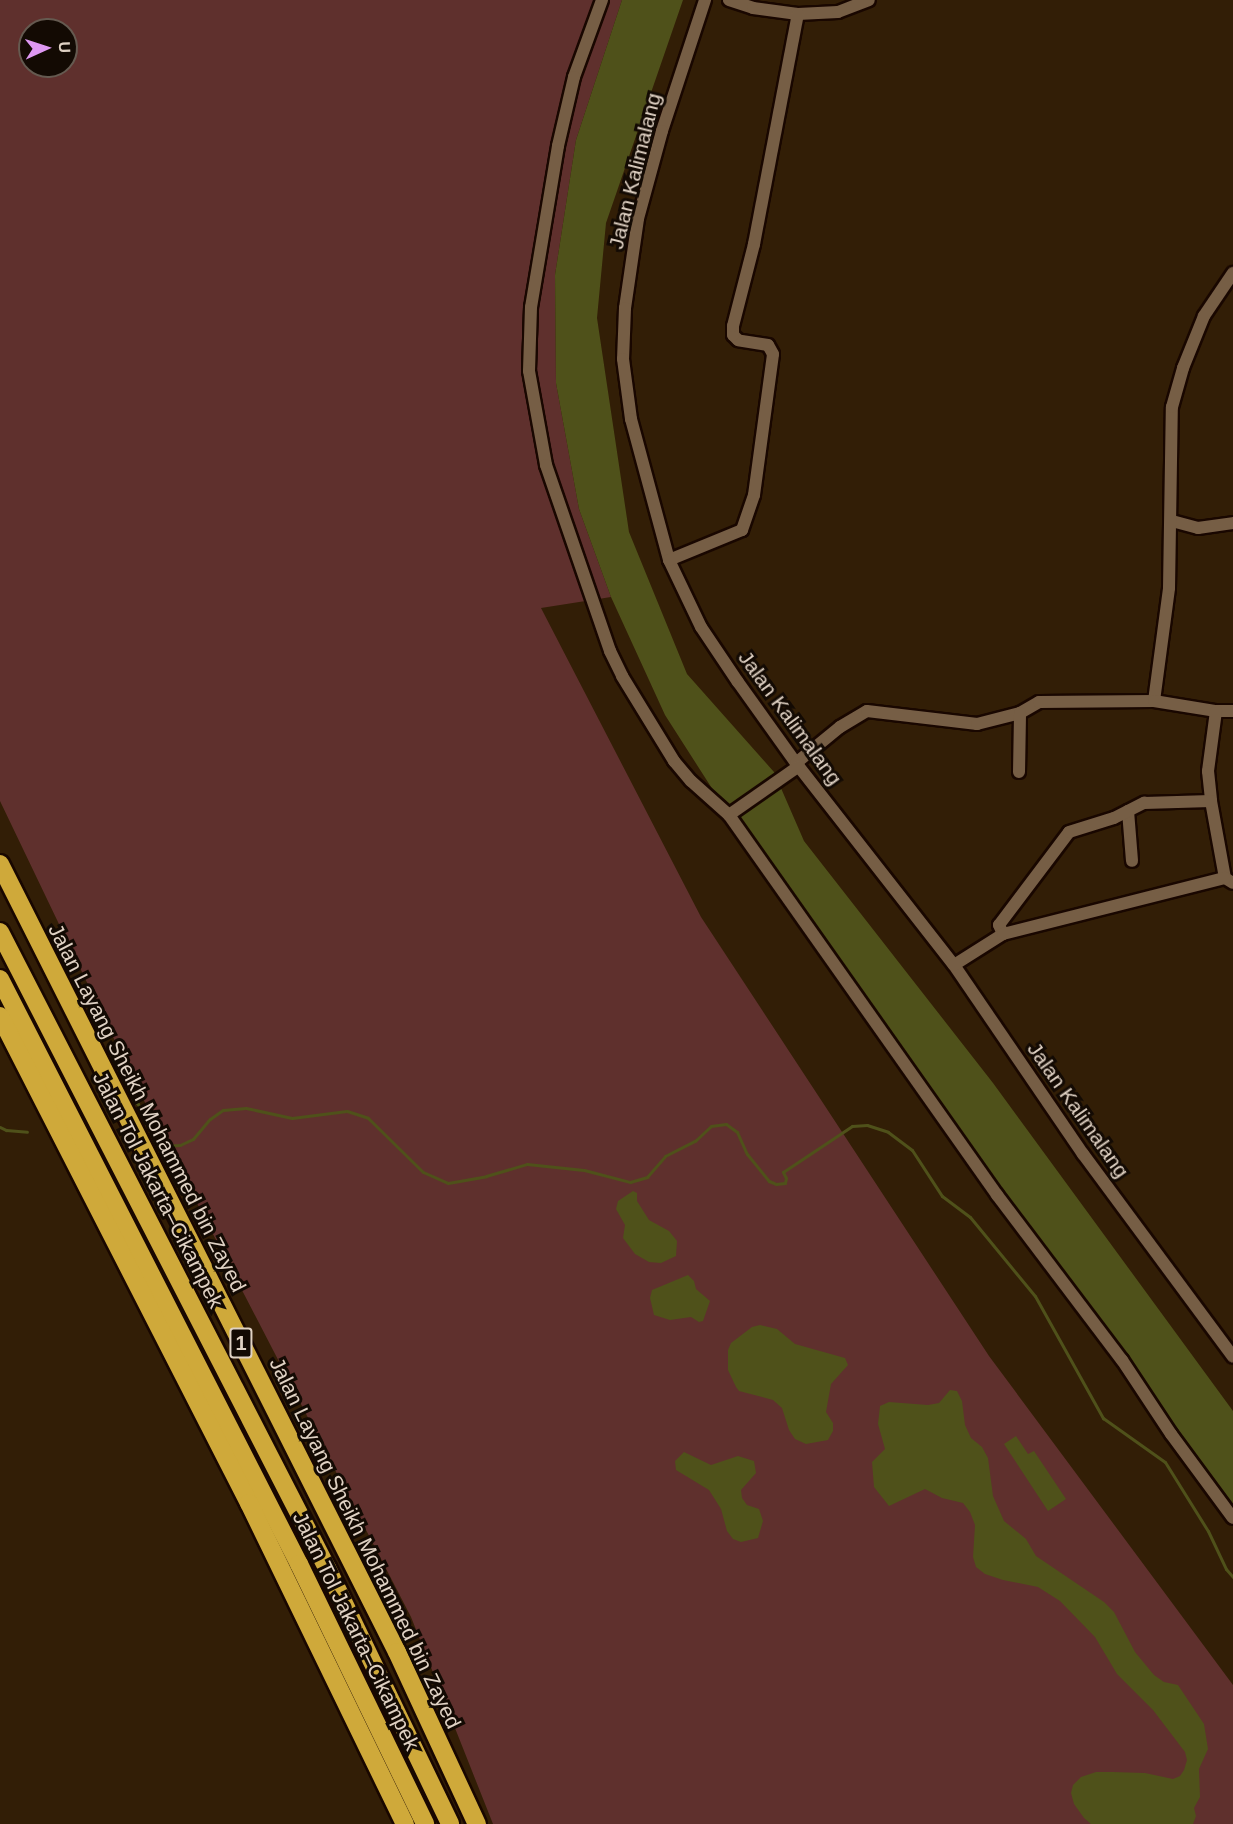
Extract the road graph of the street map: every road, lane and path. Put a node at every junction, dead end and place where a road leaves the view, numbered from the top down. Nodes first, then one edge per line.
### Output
1 (602, 0) edge
2 (705, 0) edge
3 (729, 0) edge
4 (869, 0) edge
5 (838, 6) edge
6 (798, 14) junction
7 (1233, 273) edge
8 (1172, 521) junction
9 (1233, 523) edge
10 (669, 560) junction
11 (1154, 701) junction
12 (1216, 711) junction
13 (1233, 711) edge
14 (1020, 712) junction
15 (795, 767) junction
16 (1019, 772) dead end
17 (1211, 801) junction
18 (1128, 811) junction
19 (733, 813) junction
20 (1132, 861) dead end
21 (0, 864) edge
22 (1229, 880) edge
23 (0, 932) edge
24 (1002, 934) junction
25 (954, 965) junction
26 (0, 979) edge
27 (0, 1016) edge
28 (1233, 1357) edge
29 (1233, 1518) edge
30 (405, 1824) edge
31 (425, 1824) edge
32 (450, 1824) edge
33 (477, 1824) edge

1 - 19 street
2 - 10 street, Jalan Kalimalang
3 - 6 street
4 - 5 street
5 - 6 street
6 - 10 street
7 - 8 street
8 - 9 street
8 - 11 street
10 - 15 street, Jalan Kalimalang
11 - 12 street
11 - 14 street
12 - 13 street
12 - 17 street
14 - 15 street
14 - 16 street
15 - 19 street
15 - 25 street, Jalan Kalimalang
17 - 18 street
17 - 22 street
18 - 20 street
18 - 24 street
19 - 29 street
21 - 33 highway, Jalan Layang Sheikh Mohammed bin Zayed / 1
22 - 24 street
23 - 32 highway, Jalan Tol Jakarta–Cikampek / 1
24 - 25 street
25 - 28 street, Jalan Kalimalang
26 - 31 highway, Jalan Tol Jakarta–Cikampek / 1
27 - 30 highway

